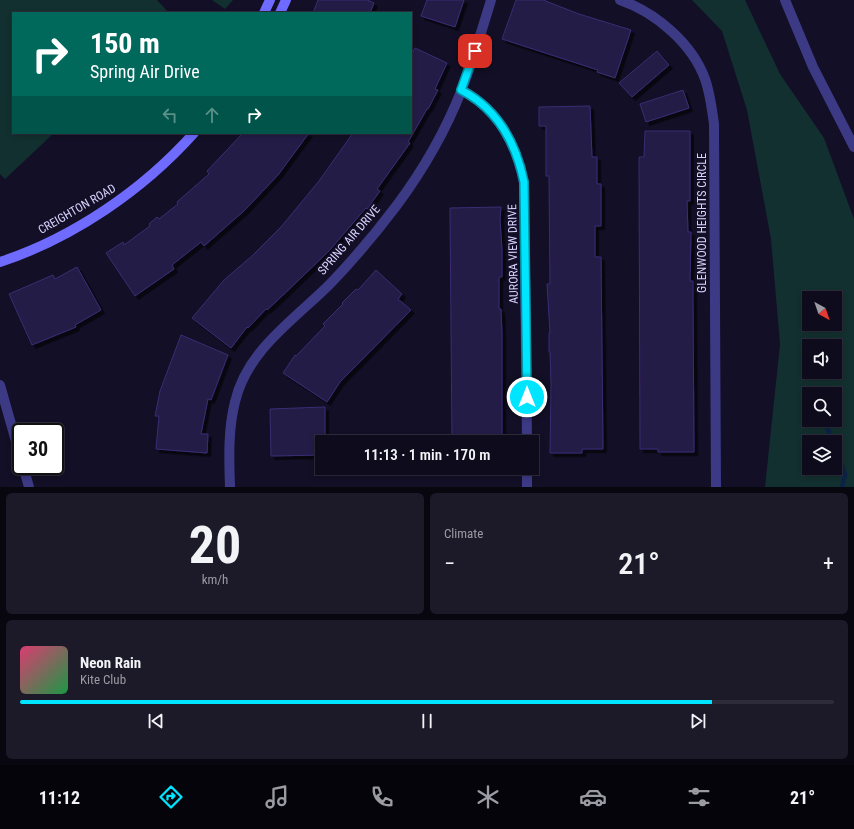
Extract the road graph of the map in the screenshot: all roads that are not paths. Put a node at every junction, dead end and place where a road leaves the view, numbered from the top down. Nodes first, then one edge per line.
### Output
1 (270, 0) edge
2 (286, 0) edge
3 (491, 0) edge
4 (620, 0) edge
5 (786, 0) edge
6 (264, 12) edge
7 (280, 12) edge
8 (461, 90) junction
9 (193, 134) edge
10 (854, 147) edge
11 (0, 262) edge
12 (0, 386) edge
13 (12, 428) edge
14 (527, 435) edge
15 (26, 475) edge
16 (527, 475) edge
17 (29, 487) edge
18 (230, 487) edge
19 (527, 487) edge
20 (716, 487) edge

1 - 6 street
2 - 7 street
3 - 8 street, SPRING AIR DRIVE
4 - 20 street, GLENWOOD HEIGHTS CIRCLE
5 - 10 street
8 - 14 street, AURORA VIEW DRIVE
8 - 18 street, SPRING AIR DRIVE
9 - 11 street, CREIGHTON ROAD
12 - 13 street
15 - 17 street
16 - 19 street

